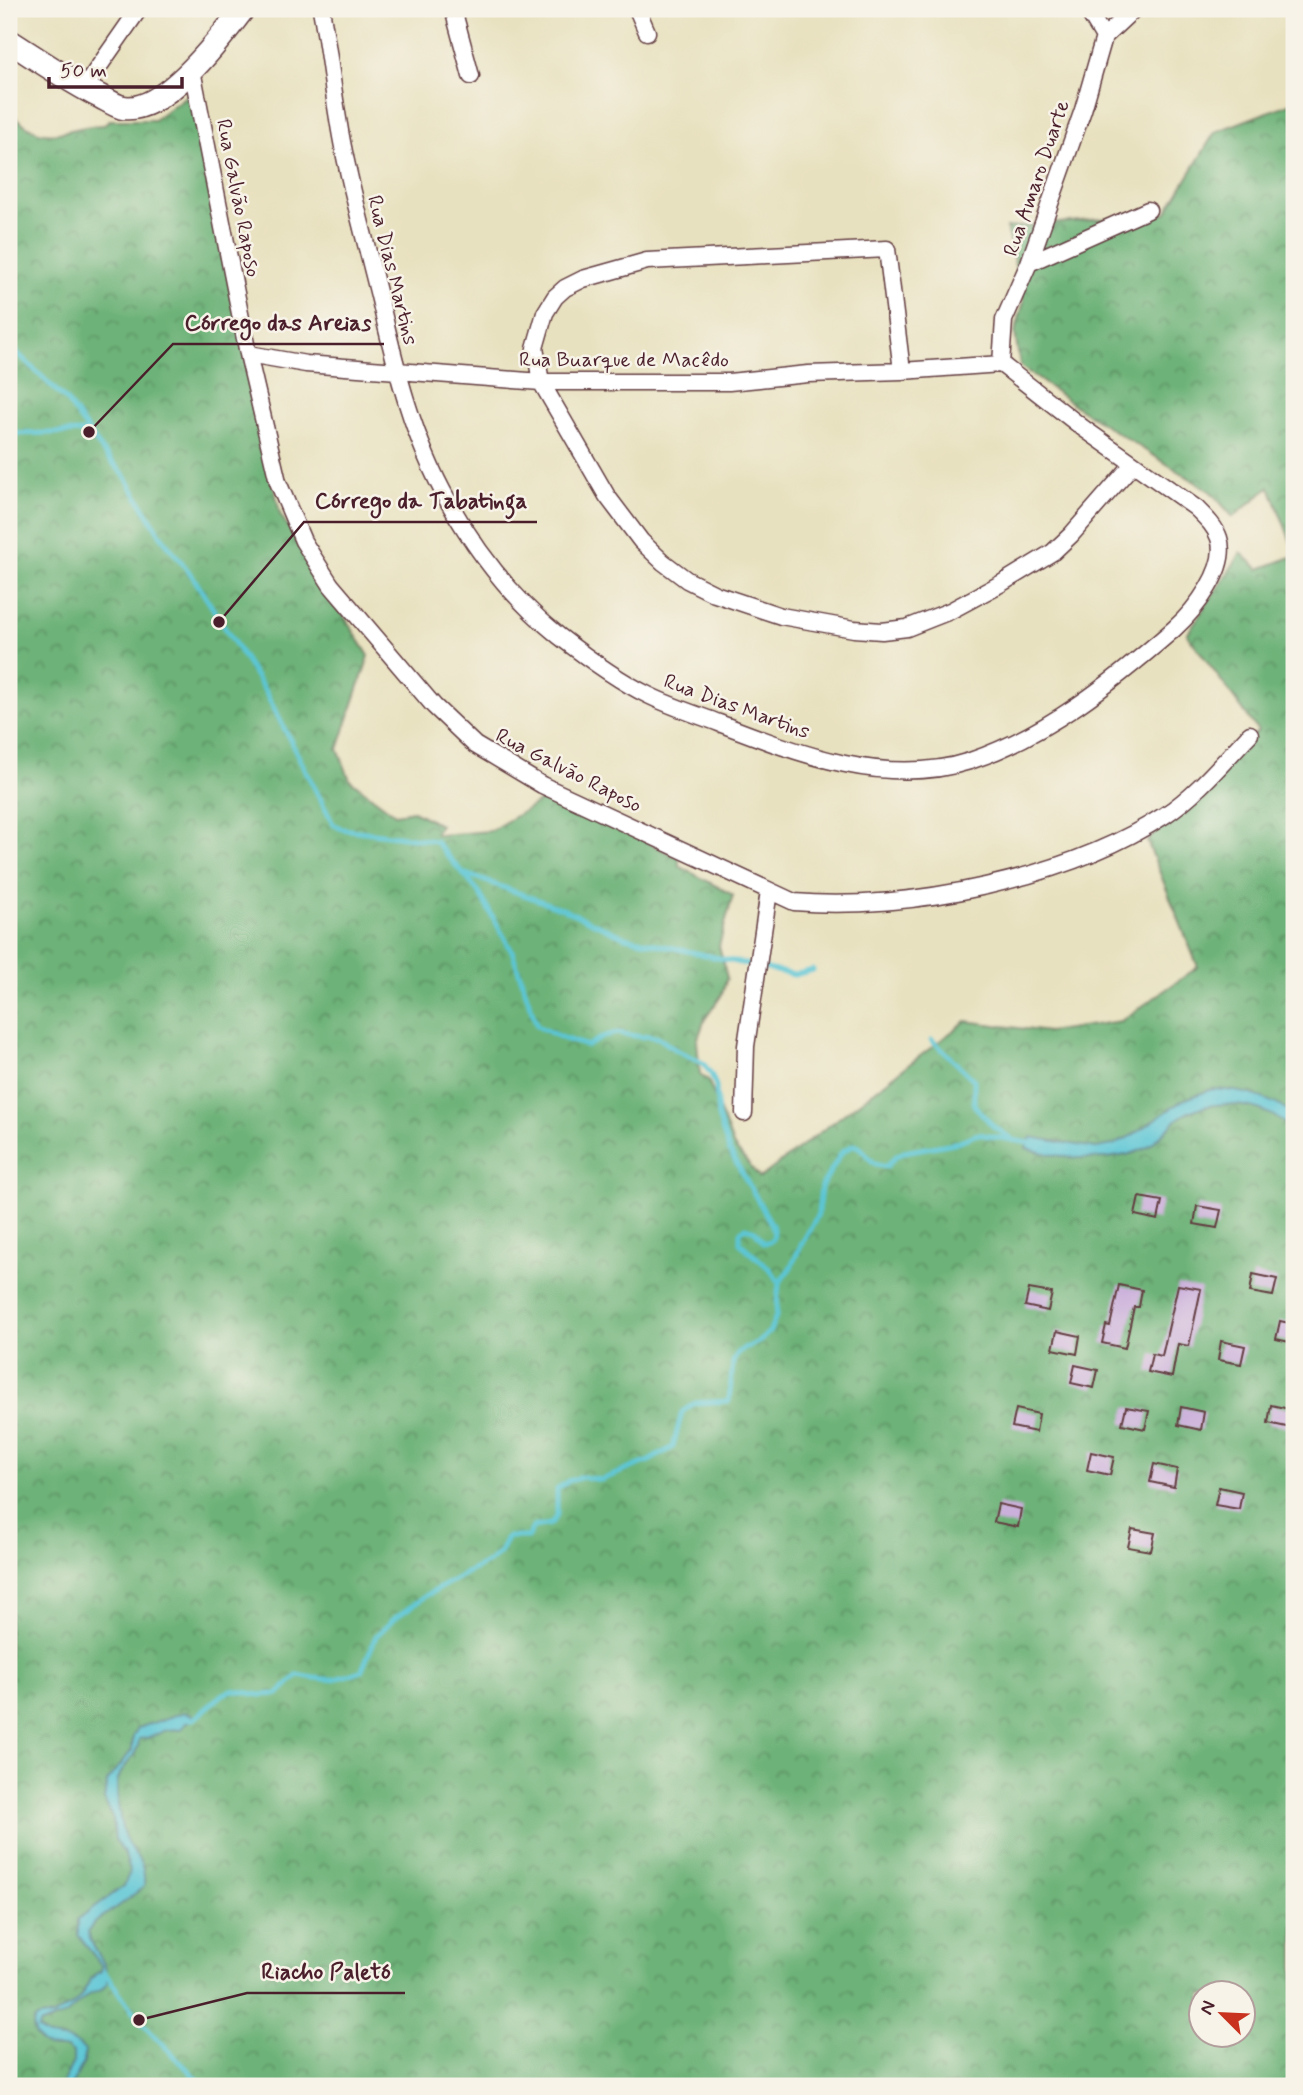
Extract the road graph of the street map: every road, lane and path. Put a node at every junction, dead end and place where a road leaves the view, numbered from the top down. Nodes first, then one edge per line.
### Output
1 (139, 9) edge
2 (243, 9) edge
3 (321, 9) edge
4 (453, 9) edge
5 (637, 9) edge
6 (1087, 9) edge
7 (1134, 9) edge
8 (647, 32) dead end
9 (1104, 37) junction
10 (9, 41) edge
11 (192, 70) junction
12 (471, 76) dead end
13 (85, 89) junction
14 (1148, 210) dead end
15 (1029, 263) junction
16 (248, 354) junction
17 (1001, 364) junction
18 (396, 370) junction
19 (902, 371) junction
20 (541, 382) junction
21 (1133, 464) junction
22 (1250, 734) dead end
23 (769, 891) junction
24 (744, 1114) dead end

1 - 13 street
2 - 11 street
3 - 18 street, Rua Dias Martins
4 - 12 street
5 - 8 street
6 - 9 street
7 - 9 street
9 - 15 street, Rua Amaro Duarte
10 - 13 street
11 - 13 street
11 - 16 street, Rua Galvão Raposo
14 - 15 street
15 - 17 street, Rua Amaro Duarte
16 - 18 street, Rua Buarque de Macêdo
16 - 23 street, Rua Galvão Raposo
17 - 19 street, Rua Buarque de Macêdo
17 - 21 street, Rua Dias Martins
18 - 20 street, Rua Buarque de Macêdo
18 - 21 street, Rua Dias Martins
19 - 20 street, Rua Buarque de Macêdo
19 - 20 street
20 - 21 street
22 - 23 street, Rua Galvão Raposo
23 - 24 street

